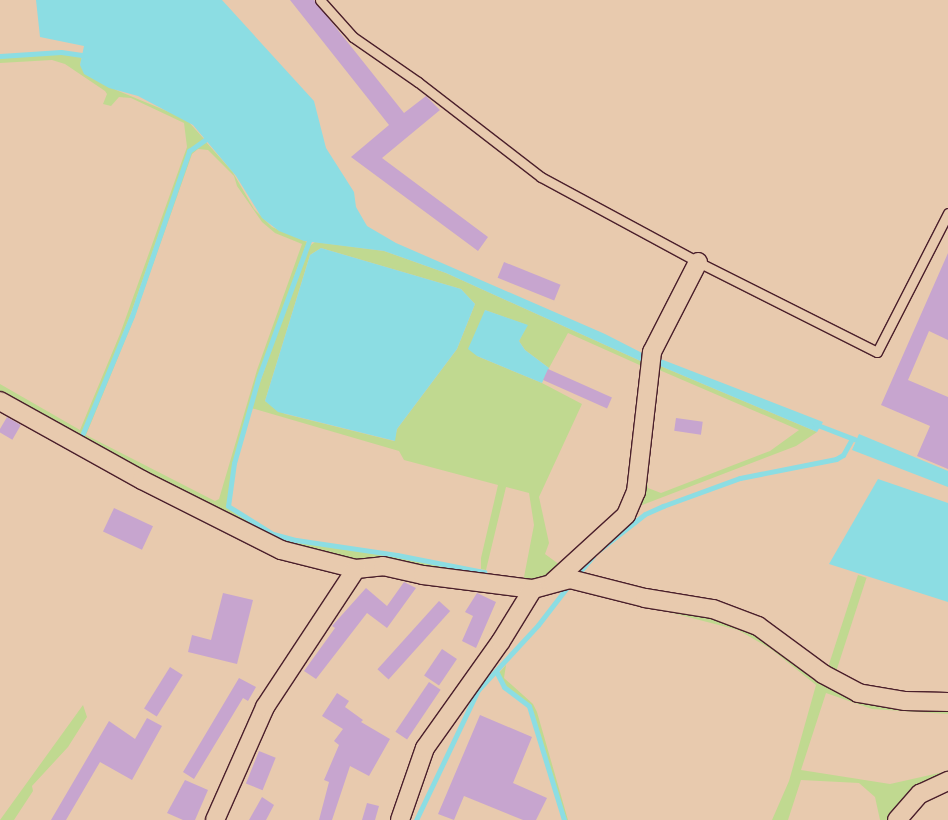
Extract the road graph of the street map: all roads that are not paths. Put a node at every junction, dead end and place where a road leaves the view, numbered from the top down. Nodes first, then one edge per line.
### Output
1 (320, 0) edge
2 (948, 214) edge
3 (698, 262) junction
4 (0, 401) edge
5 (356, 568) junction
6 (551, 584) junction
7 (533, 589) junction
8 (948, 702) edge
9 (948, 782) edge
10 (215, 820) edge
11 (400, 820) edge
12 (897, 820) edge

1 - 3 lane
2 - 3 lane
3 - 6 street
4 - 5 street
5 - 7 street
5 - 10 street
6 - 7 street
6 - 8 street
7 - 11 street
9 - 12 street

